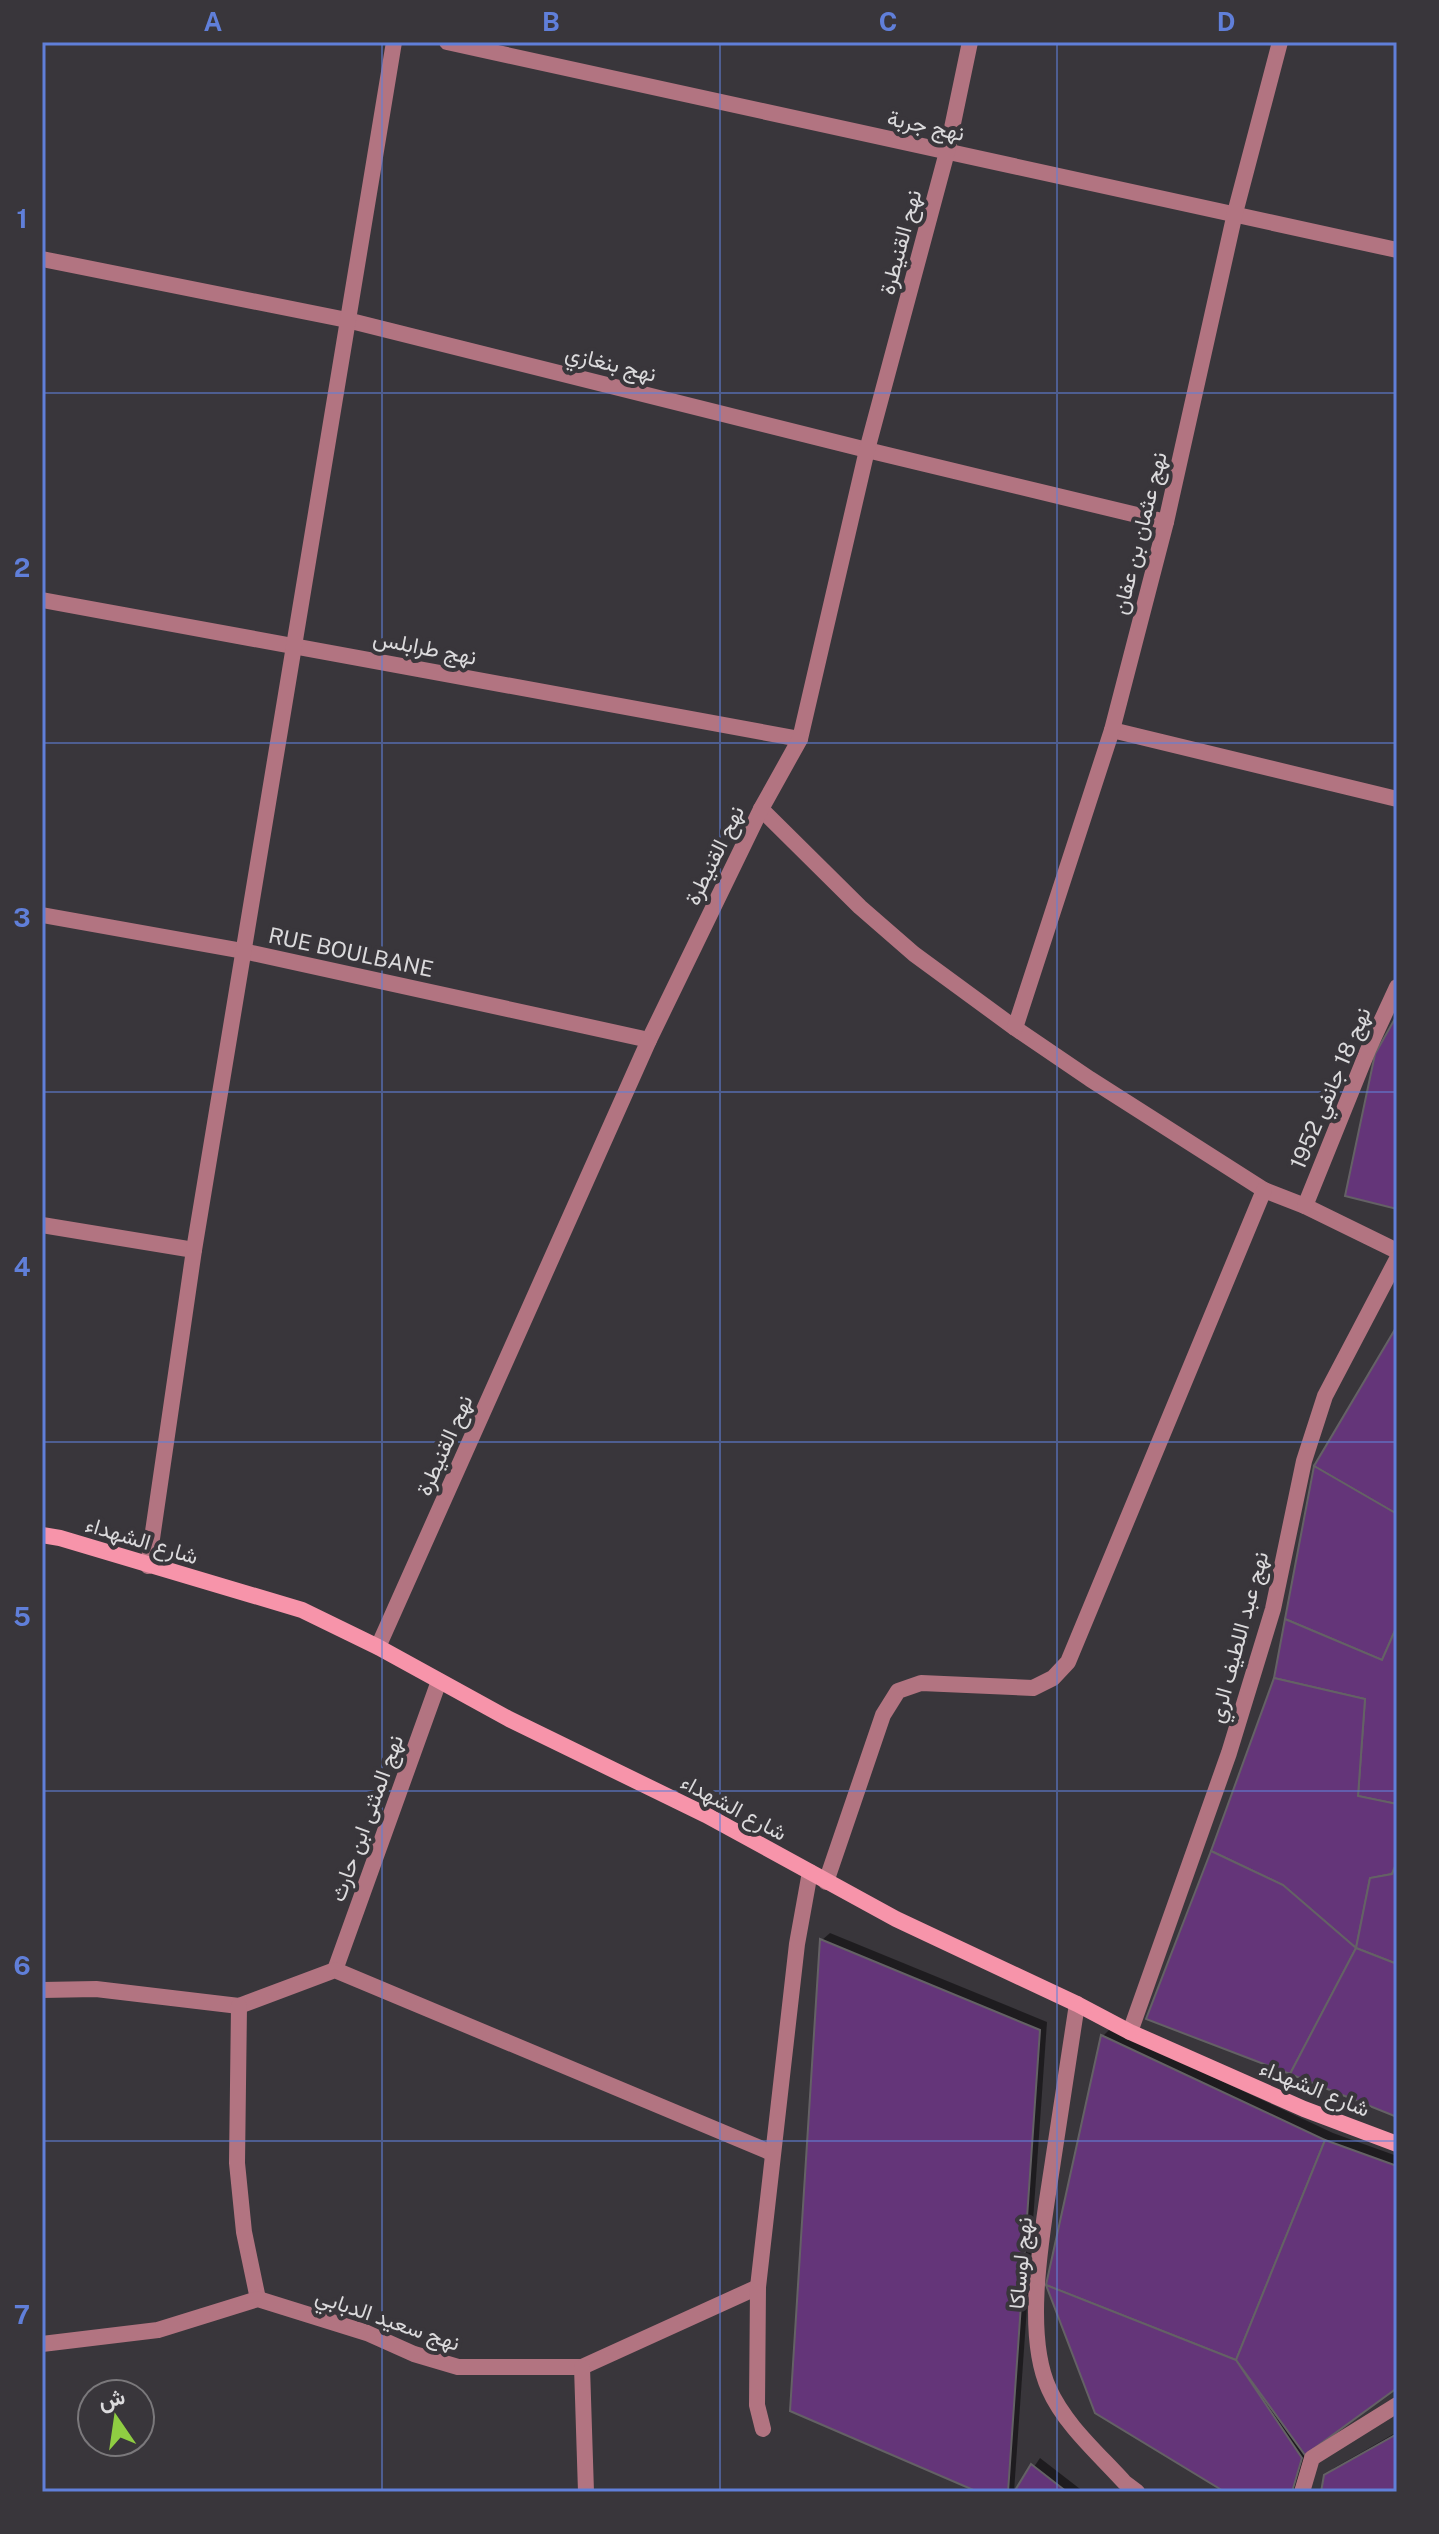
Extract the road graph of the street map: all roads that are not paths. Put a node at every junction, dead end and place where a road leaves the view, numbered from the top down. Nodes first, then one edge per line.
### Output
1 (394, 42) edge
2 (447, 42) edge
3 (970, 42) edge
4 (1280, 42) edge
5 (947, 152) junction
6 (1235, 213) junction
7 (1397, 250) edge
8 (42, 259) edge
9 (347, 320) junction
10 (867, 450) junction
11 (1166, 522) junction
12 (42, 600) edge
13 (294, 645) junction
14 (1112, 730) junction
15 (800, 739) junction
16 (1397, 799) edge
17 (761, 809) junction
18 (42, 915) edge
19 (243, 951) junction
20 (1397, 987) edge
21 (1015, 1028) junction
22 (649, 1040) junction
23 (1264, 1190) junction
24 (1305, 1206) junction
25 (42, 1225) edge
26 (194, 1250) junction
27 (1397, 1251) edge
28 (1397, 1259) edge
29 (42, 1535) edge
30 (148, 1566) junction
31 (378, 1647) junction
32 (439, 1681) junction
33 (810, 1872) junction
34 (826, 1882) junction
35 (335, 1970) junction
36 (42, 1990) edge
37 (1077, 2004) junction
38 (239, 2006) junction
39 (1130, 2032) junction
40 (1397, 2144) edge
41 (772, 2153) junction
42 (758, 2287) junction
43 (258, 2299) junction
44 (42, 2344) edge
45 (582, 2367) junction
46 (1397, 2405) edge
47 (763, 2429) dead end
48 (586, 2492) edge
49 (1137, 2492) edge
50 (1302, 2492) edge

1 - 9 street
2 - 5 street, نهج جربة
3 - 5 street, نهح القنيطرة
4 - 6 street, نهج عثمان بن عفان
5 - 6 street, نهج جربة
5 - 10 street, نهح القنيطرة
6 - 7 street, نهج جربة
6 - 11 street, نهج عثمان بن عفان
8 - 9 street, نهج بنغازي
9 - 10 street, نهج بنغازي
9 - 13 street
10 - 11 street, نهج بنغازي
10 - 15 street, نهح القنيطرة
11 - 14 street, نهج عثمان بن عفان
12 - 13 street, نهج طرابلس
13 - 15 street, نهج طرابلس
13 - 19 street
14 - 16 street
14 - 21 street, نهج عثمان بن عفان
15 - 17 street, نهح القنيطرة
17 - 21 street
17 - 22 street, نهح القنيطرة
18 - 19 street, RUE BOULBANE
19 - 22 street, RUE BOULBANE
19 - 26 street
20 - 24 street, نهج 18 جانفي 1952
21 - 23 street
22 - 31 street, نهح القنيطرة
23 - 24 street
23 - 34 street
24 - 27 street
25 - 26 street
26 - 30 street
28 - 39 street, نهج عبد اللطيف الري
29 - 30 main road, شارع الشهداء
30 - 31 main road, شارع الشهداء
31 - 32 main road, شارع الشهداء
32 - 33 main road, شارع الشهداء
32 - 35 street, نهج المثنى ابن حارث
33 - 34 main road, شارع الشهداء
33 - 41 street
34 - 37 main road, شارع الشهداء
35 - 38 street
35 - 41 street
36 - 38 street
37 - 39 main road, شارع الشهداء
37 - 49 street, نهج لوساكا
38 - 43 street
39 - 40 main road, شارع الشهداء
41 - 42 street
42 - 45 street, نهج سعيد الدبابي
42 - 47 street
43 - 44 street
43 - 45 street, نهج سعيد الدبابي
45 - 48 street
46 - 50 street

